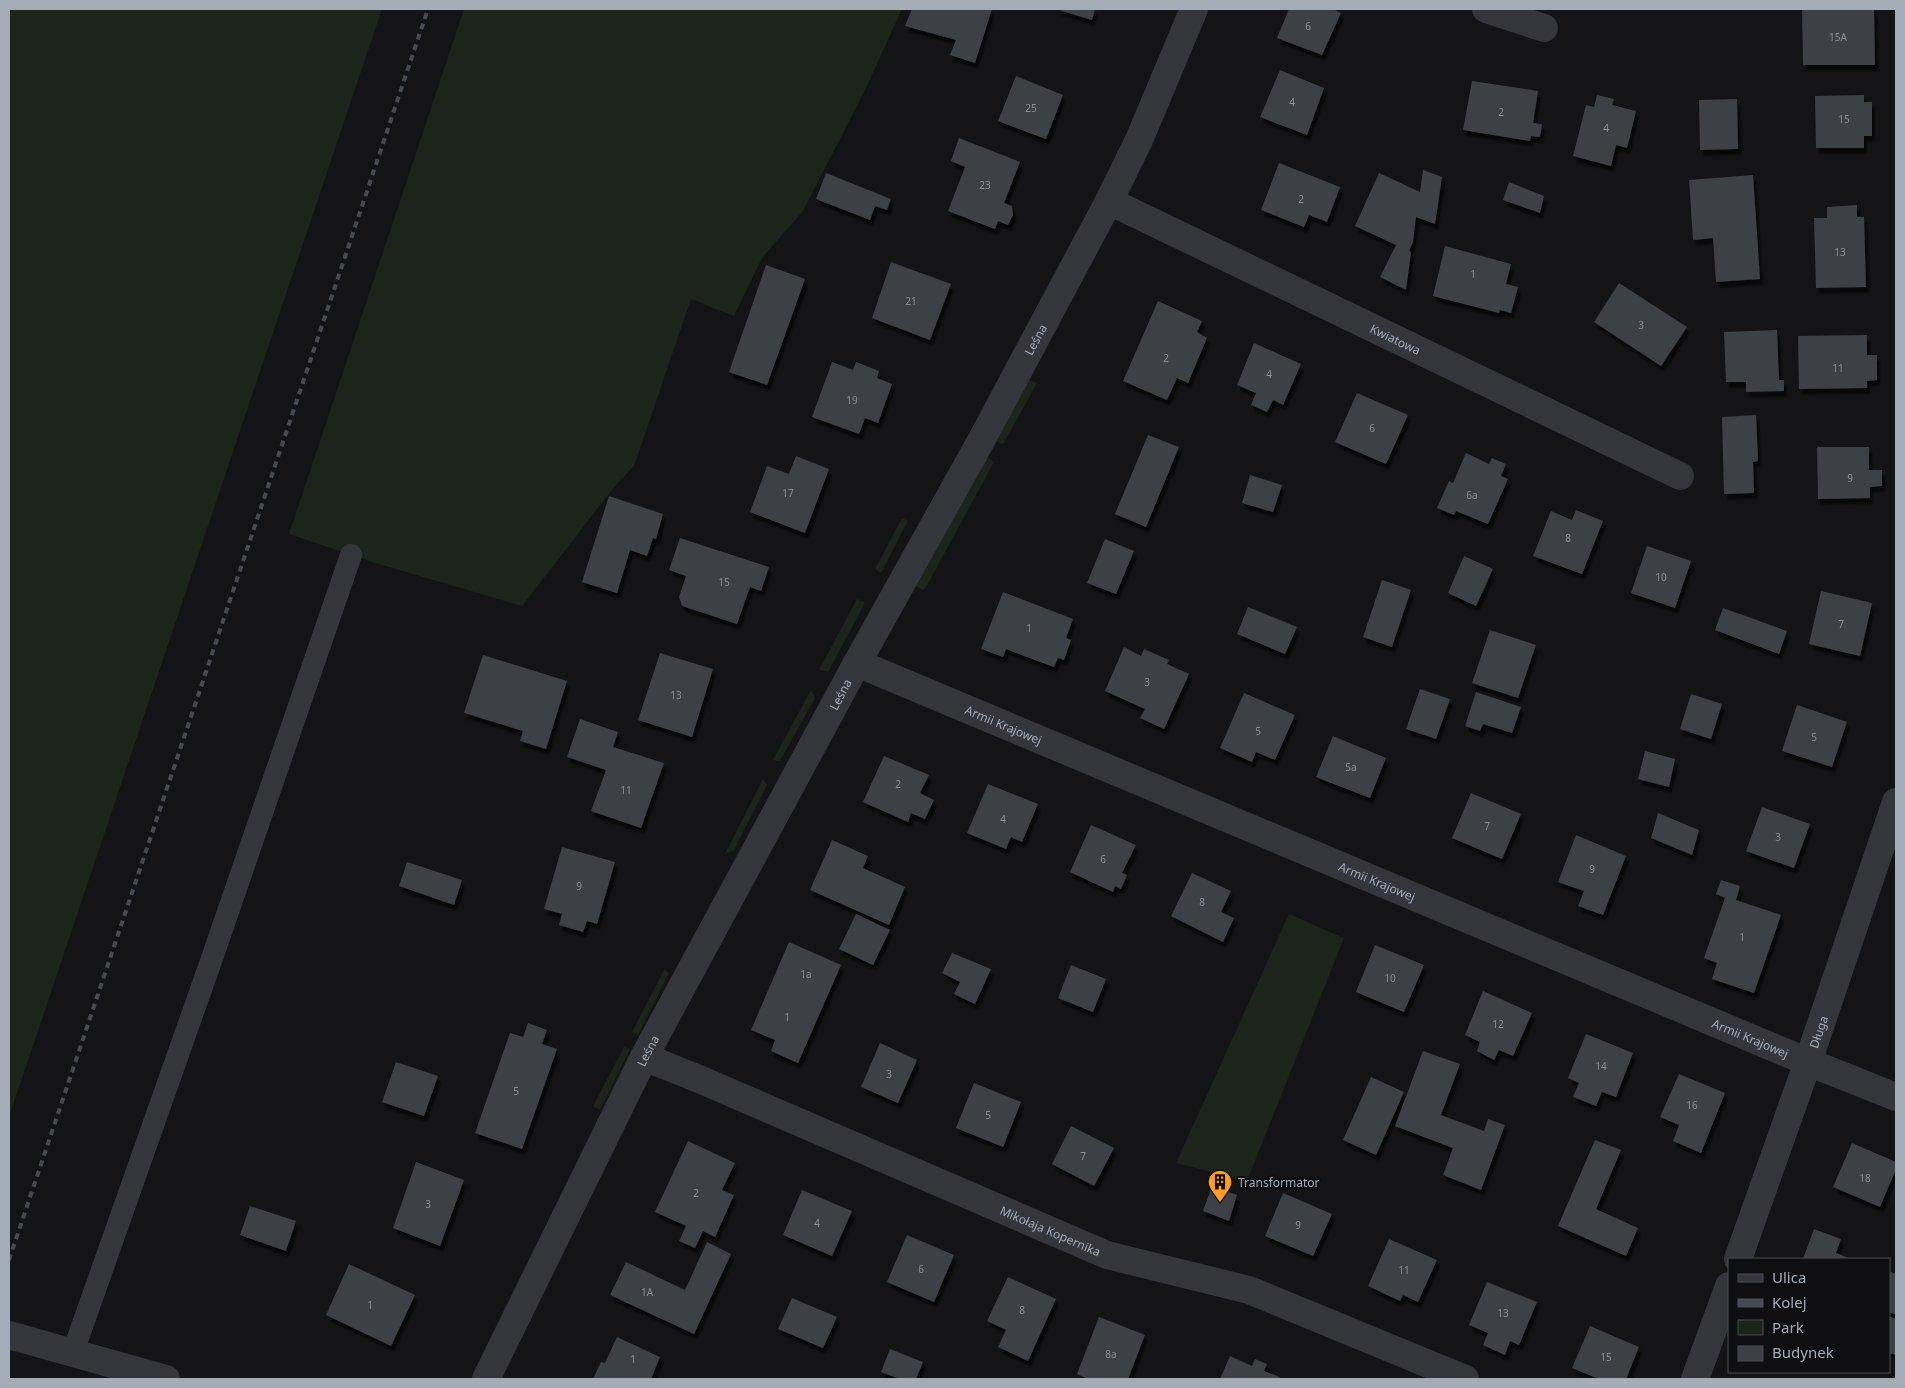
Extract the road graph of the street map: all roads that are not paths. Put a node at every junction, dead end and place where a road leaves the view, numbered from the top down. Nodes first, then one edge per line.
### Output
1 (1194, 9) edge
2 (1486, 9) edge
3 (1544, 28) dead end
4 (1109, 200) junction
5 (1680, 476) dead end
6 (351, 555) dead end
7 (857, 664) junction
8 (1896, 802) edge
9 (644, 1057) junction
10 (1808, 1062) junction
11 (1896, 1097) edge
12 (1738, 1258) edge
13 (1728, 1289) edge
14 (9, 1335) edge
15 (73, 1352) junction
16 (166, 1379) edge
17 (486, 1379) edge
18 (1465, 1379) edge
19 (1696, 1379) edge

1 - 4 street, Leśna
2 - 3 street
4 - 5 street, Kwiatowa
4 - 7 street, Leśna
6 - 15 lane
7 - 9 street, Leśna
7 - 10 street, Armii Krajowej
8 - 10 street, Długa
9 - 17 street, Leśna
9 - 18 street, Mikołaja Kopernika
10 - 11 street, Armii Krajowej
10 - 12 street, Długa
13 - 19 street
14 - 15 street
15 - 16 street

